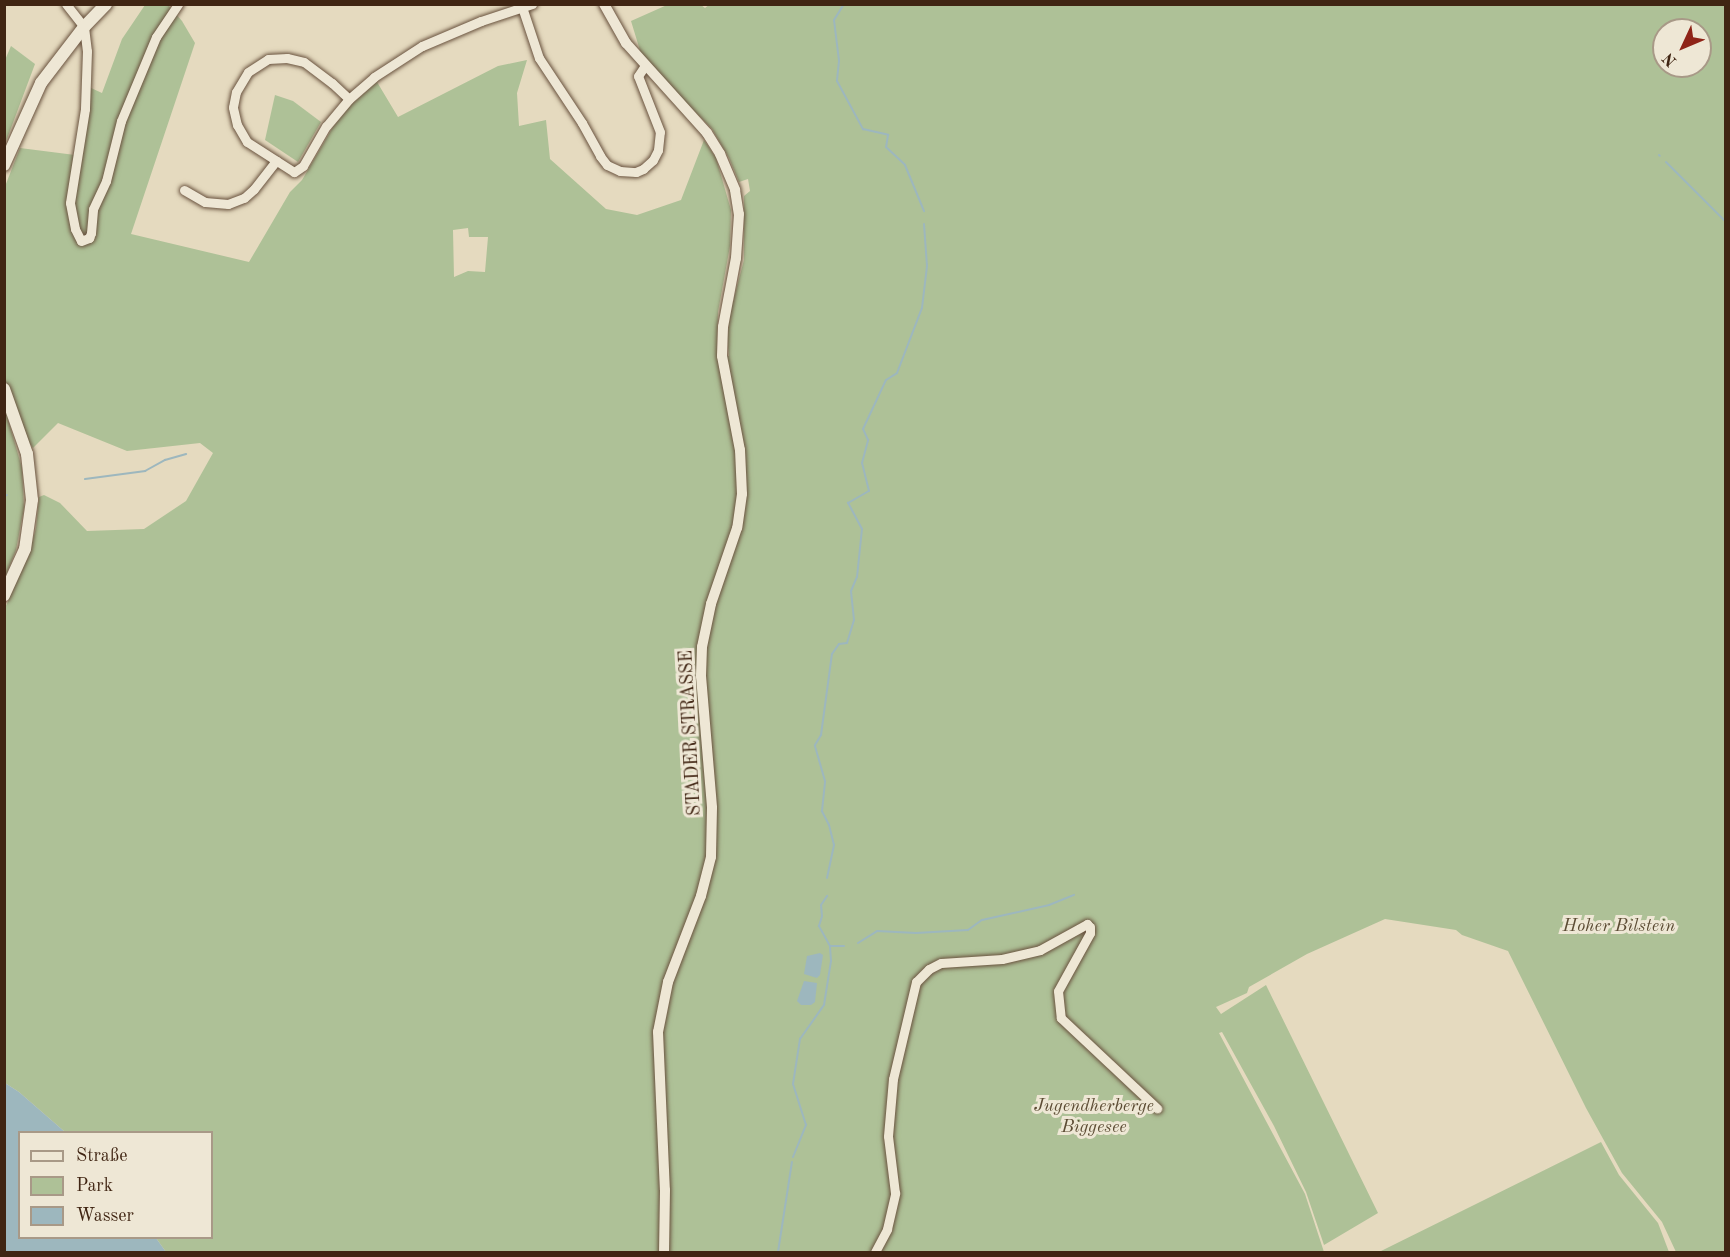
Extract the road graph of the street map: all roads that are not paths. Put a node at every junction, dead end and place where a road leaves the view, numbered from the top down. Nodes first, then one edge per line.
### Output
1 (66, 4) edge
2 (106, 4) edge
3 (178, 4) edge
4 (604, 4) edge
5 (525, 5) edge
6 (84, 27) junction
7 (644, 66) junction
8 (349, 99) junction
9 (276, 161) junction
10 (4, 165) edge
11 (184, 190) dead end
12 (4, 388) edge
13 (4, 595) edge
14 (1157, 1108) dead end
15 (664, 1252) edge
16 (875, 1252) edge

1 - 6 street
2 - 6 main road
3 - 6 street
4 - 7 street, STADER STRASSE
5 - 7 street
5 - 8 street
6 - 10 main road
7 - 15 street, STADER STRASSE
8 - 9 street
8 - 9 street
9 - 11 street
12 - 13 main road
14 - 16 street

